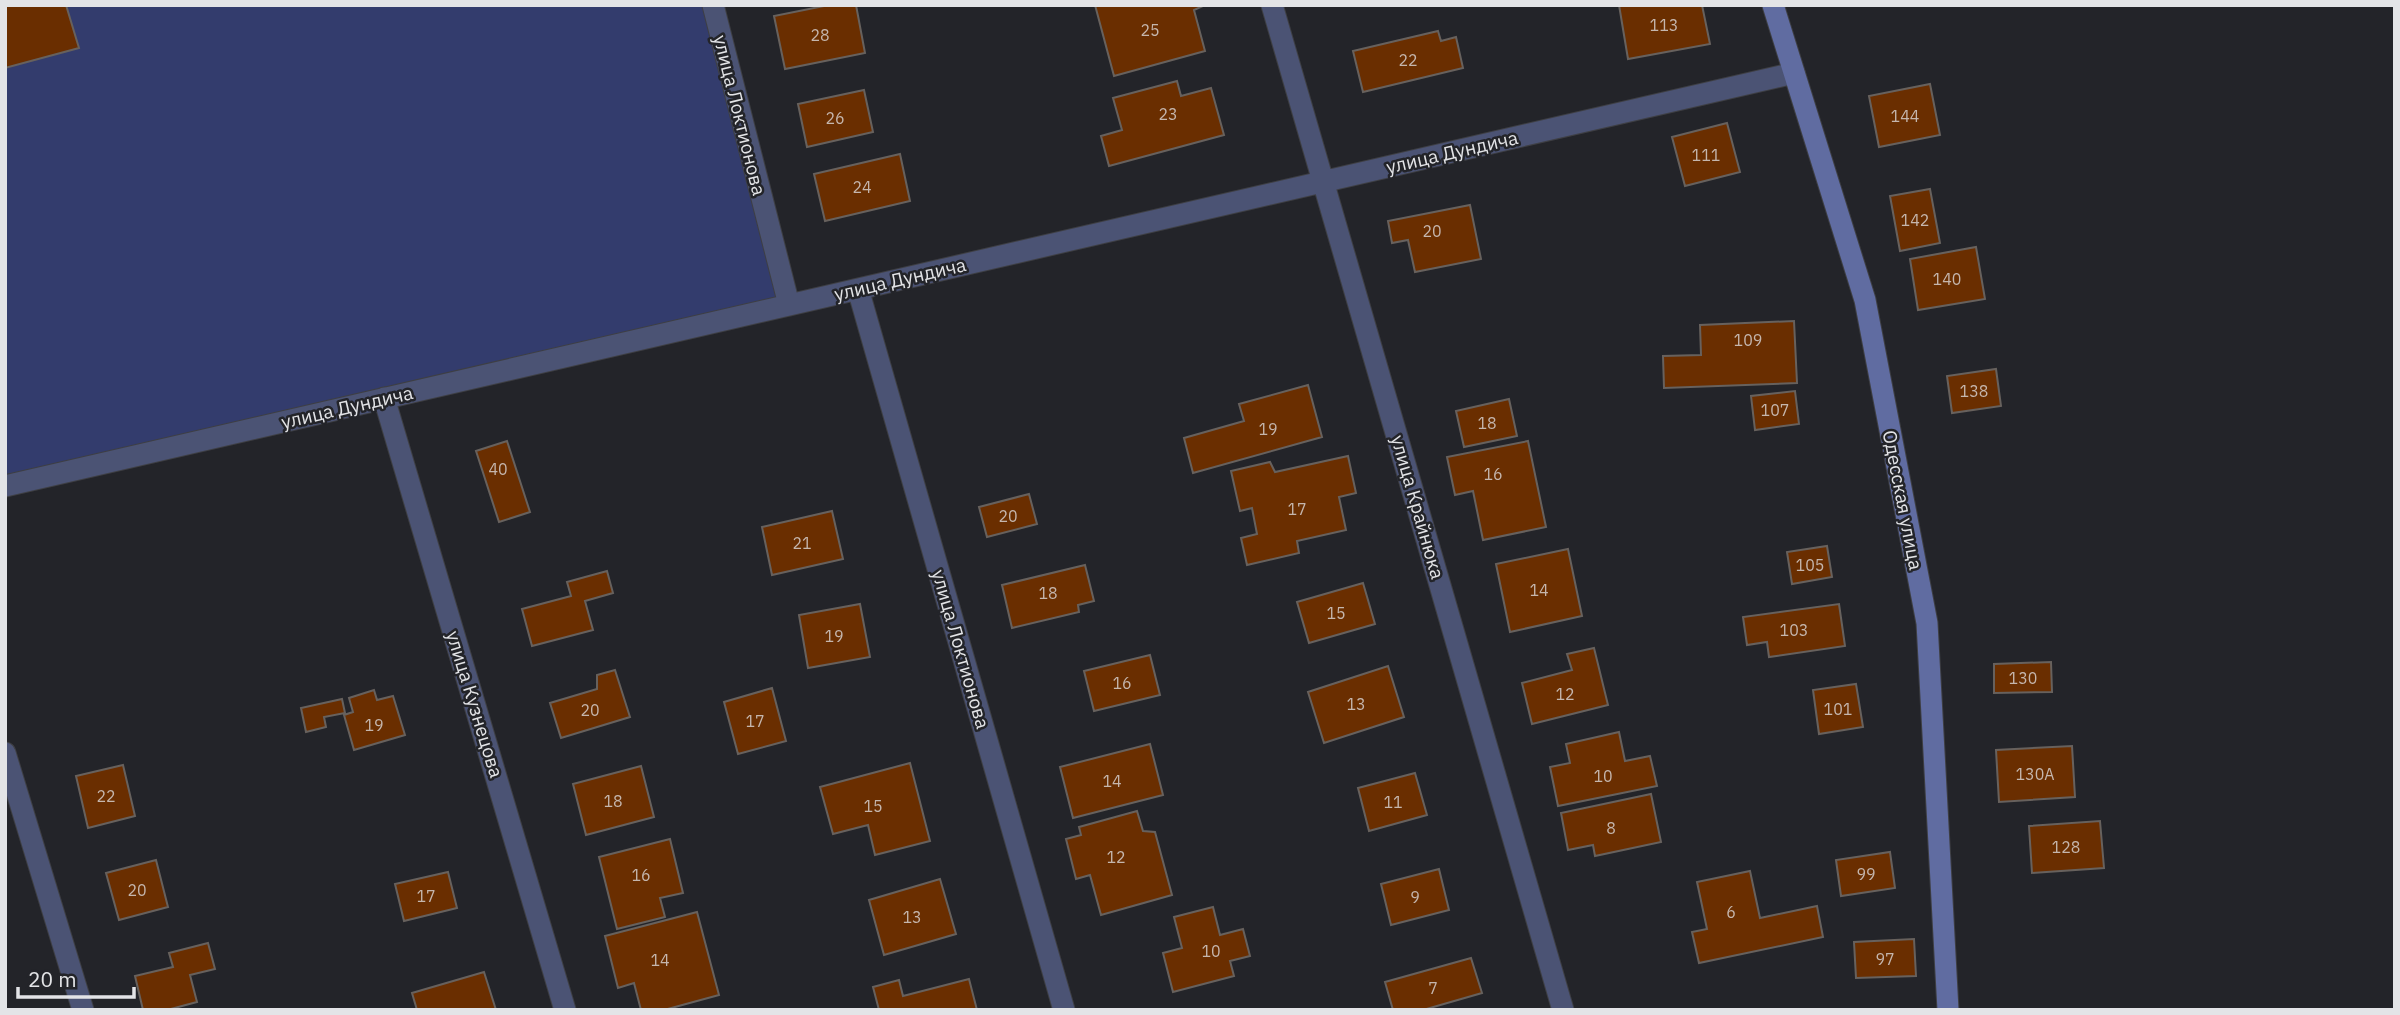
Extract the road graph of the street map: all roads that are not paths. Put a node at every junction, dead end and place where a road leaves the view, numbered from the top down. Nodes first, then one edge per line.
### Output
1 (713, 5) edge
2 (1272, 5) edge
3 (1773, 5) edge
4 (1794, 74) junction
5 (1323, 182) junction
6 (858, 289) junction
7 (789, 305) junction
8 (384, 398) junction
9 (5, 485) edge
10 (5, 753) edge
11 (83, 1010) edge
12 (565, 1010) edge
13 (1064, 1010) edge
14 (1563, 1010) edge
15 (1948, 1010) edge

1 - 7 street, улица Локтионова
2 - 5 street, улица Крайнюка
3 - 4 main road, Одесская улица
4 - 5 street, улица Дундича
4 - 15 main road, Одесская улица
5 - 6 street, улица Дундича
5 - 14 street, улица Крайнюка
6 - 7 street, улица Дундича
6 - 13 street, улица Локтионова
7 - 8 street, улица Дундича
8 - 9 street, улица Дундича
8 - 12 street, улица Кузнецова
10 - 11 street

